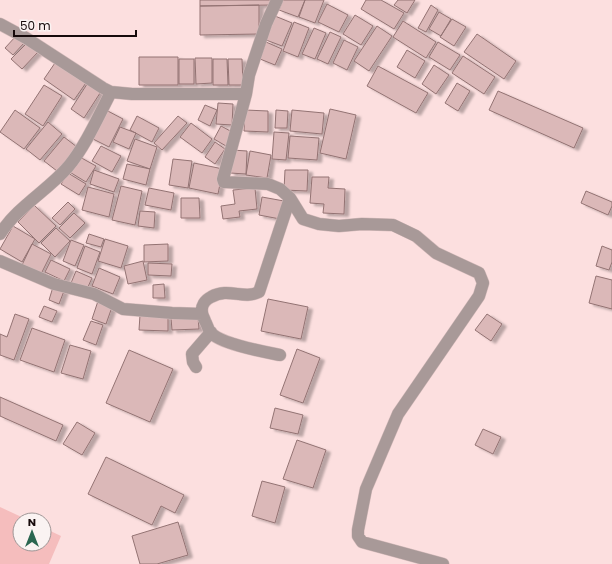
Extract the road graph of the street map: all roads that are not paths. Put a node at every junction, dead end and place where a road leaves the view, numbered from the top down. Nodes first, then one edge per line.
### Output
1 (277, 0) edge
2 (0, 24) edge
3 (111, 92) junction
4 (246, 94) junction
5 (290, 198) junction
6 (0, 233) edge
7 (0, 261) edge
8 (202, 314) junction
9 (210, 332) junction
10 (280, 355) dead end
11 (196, 367) dead end
12 (444, 564) edge

1 - 4 street
2 - 3 street
3 - 4 street
3 - 6 street
4 - 5 street
5 - 8 street
5 - 12 street
7 - 8 street
8 - 9 street
9 - 10 street
9 - 11 street

